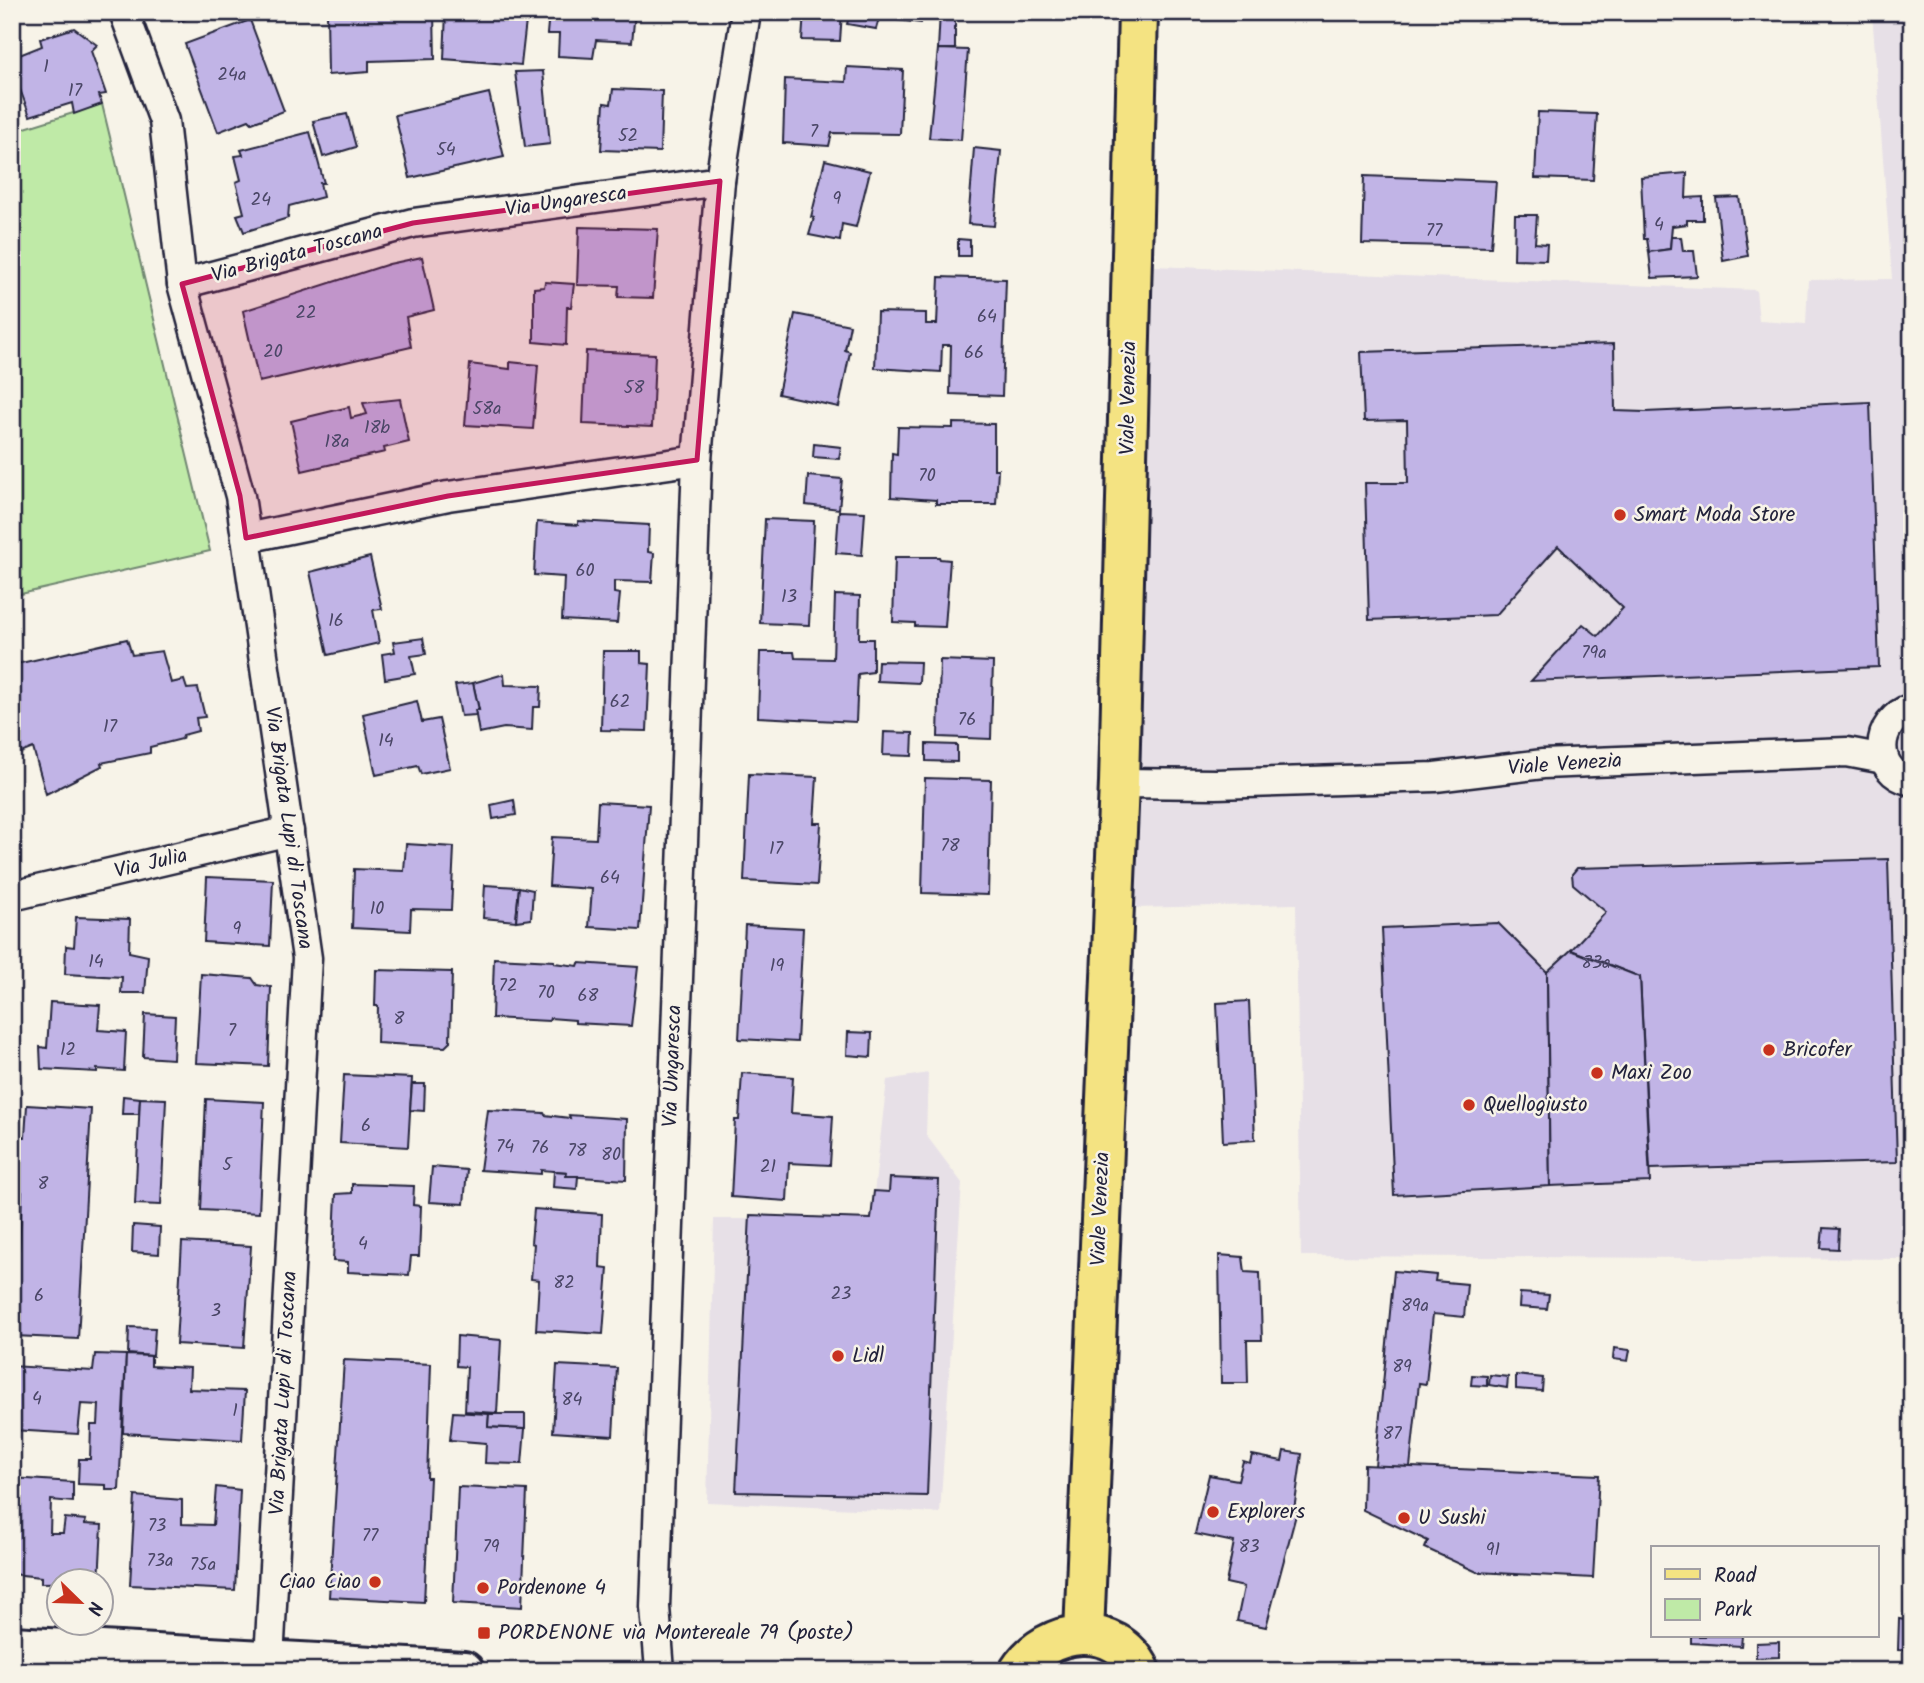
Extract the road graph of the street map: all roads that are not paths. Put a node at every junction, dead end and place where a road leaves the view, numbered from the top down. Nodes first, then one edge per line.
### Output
1 (124, 12) edge
2 (746, 12) edge
3 (1138, 12) edge
4 (720, 181) junction
5 (412, 223) joint
6 (182, 284) junction
7 (697, 460) junction
8 (246, 538) junction
9 (1912, 708) edge
10 (1885, 759) junction
11 (1912, 781) edge
12 (1119, 783) junction
13 (289, 831) junction
14 (12, 896) edge
15 (1084, 1634) junction
16 (12, 1646) edge
17 (269, 1660) junction
18 (464, 1671) edge
19 (660, 1671) edge
20 (1019, 1671) edge
21 (1141, 1671) edge

1 - 6 street, Via Brigata Lupi di Toscana
2 - 4 street, Via Ungaresca
3 - 12 main road, Viale Venezia
4 - 5 street, Via Ungaresca
4 - 7 street, Via Ungaresca
5 - 6 street, Via Brigata Toscana
6 - 8 street, Via Brigata Lupi di Toscana
7 - 8 street
7 - 19 street, Via Ungaresca
8 - 13 street, Via Brigata Lupi di Toscana
9 - 10 street
10 - 11 street
10 - 12 street, Viale Venezia
12 - 15 main road, Viale Venezia
13 - 14 street, Via Julia
13 - 17 street, Via Brigata Lupi di Toscana
15 - 20 main road
15 - 21 main road
16 - 17 main road
17 - 18 main road

